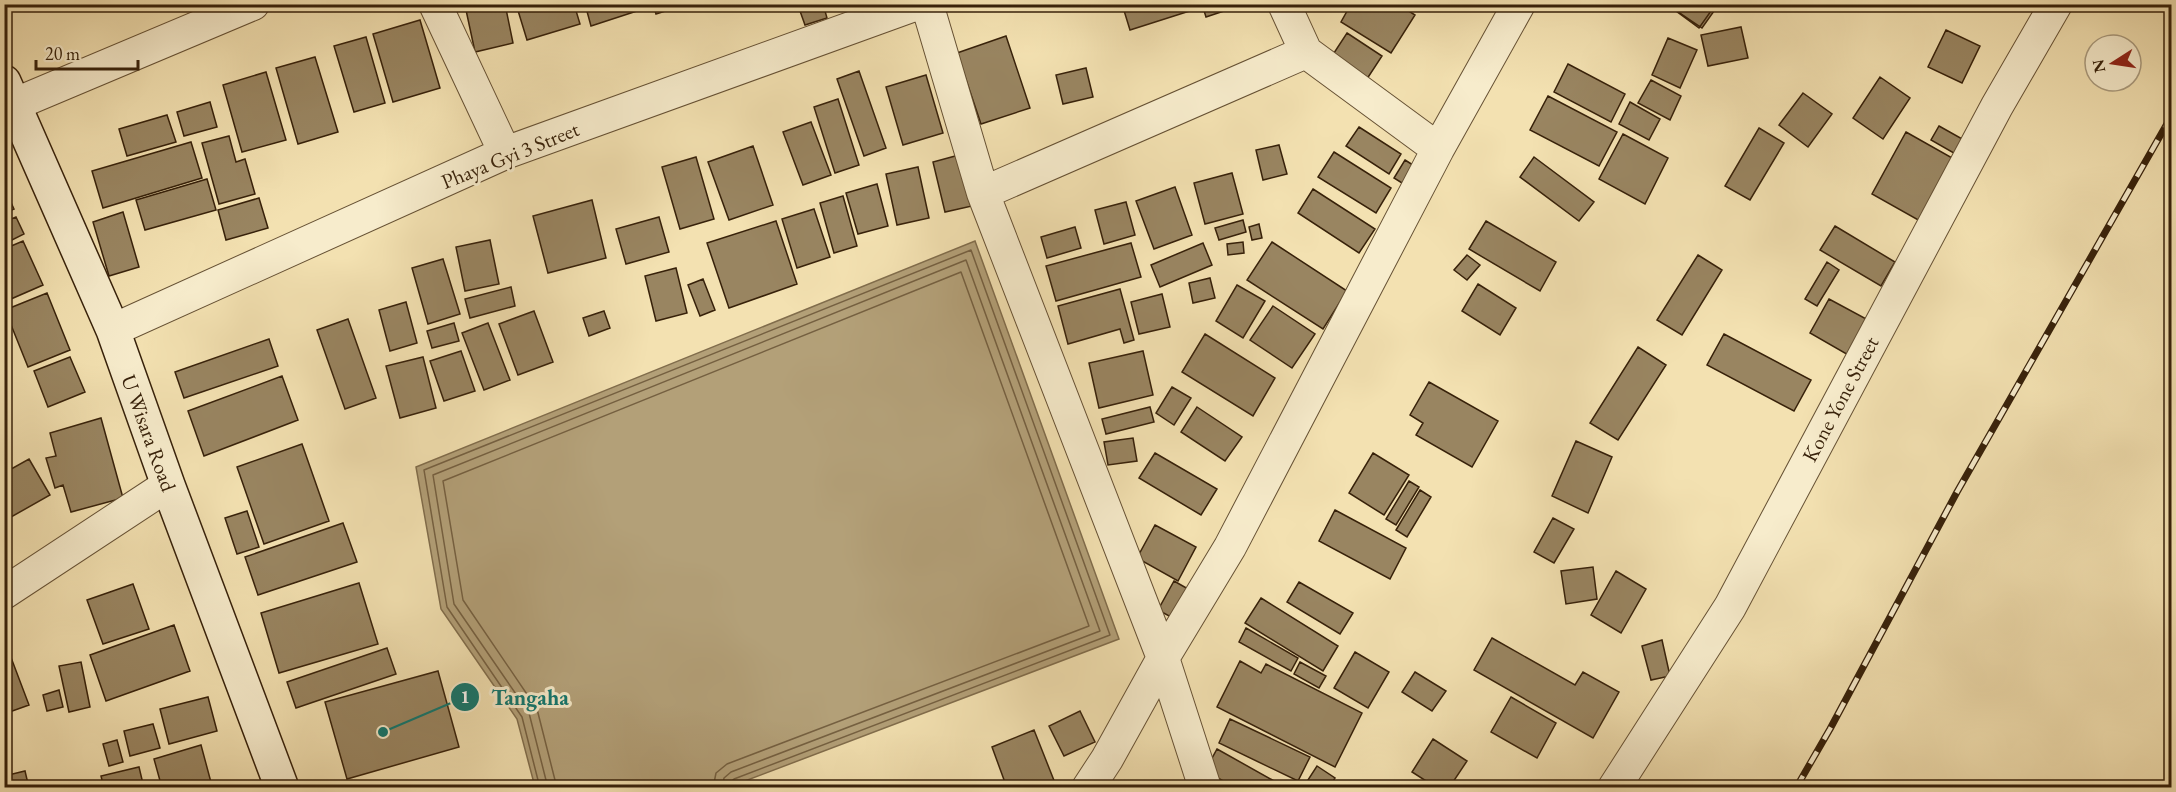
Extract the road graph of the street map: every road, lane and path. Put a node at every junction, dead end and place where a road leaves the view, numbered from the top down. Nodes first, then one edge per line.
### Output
1 (253, 4) edge
2 (435, 4) edge
3 (917, 4) edge
4 (927, 4) edge
5 (1284, 4) edge
6 (1519, 4) edge
7 (2056, 4) edge
8 (1306, 52) junction
9 (9, 94) edge
10 (1438, 149) junction
11 (506, 153) junction
12 (983, 193) junction
13 (112, 330) junction
14 (168, 485) junction
15 (4, 593) edge
16 (1163, 658) junction
17 (282, 788) edge
18 (1088, 788) edge
19 (1205, 788) edge
20 (1614, 788) edge

1 - 9 street
2 - 11 street
3 - 11 street, Phaya Gyi 3 Street
4 - 12 street
5 - 8 street
6 - 10 street
7 - 20 street, Kone Yone Street
8 - 10 street
8 - 12 street
9 - 13 street, U Wisara Road
10 - 16 street
11 - 13 street, Phaya Gyi 3 Street
12 - 16 street
13 - 14 street, U Wisara Road
14 - 15 street
14 - 17 street, U Wisara Road
16 - 18 street
16 - 19 street

